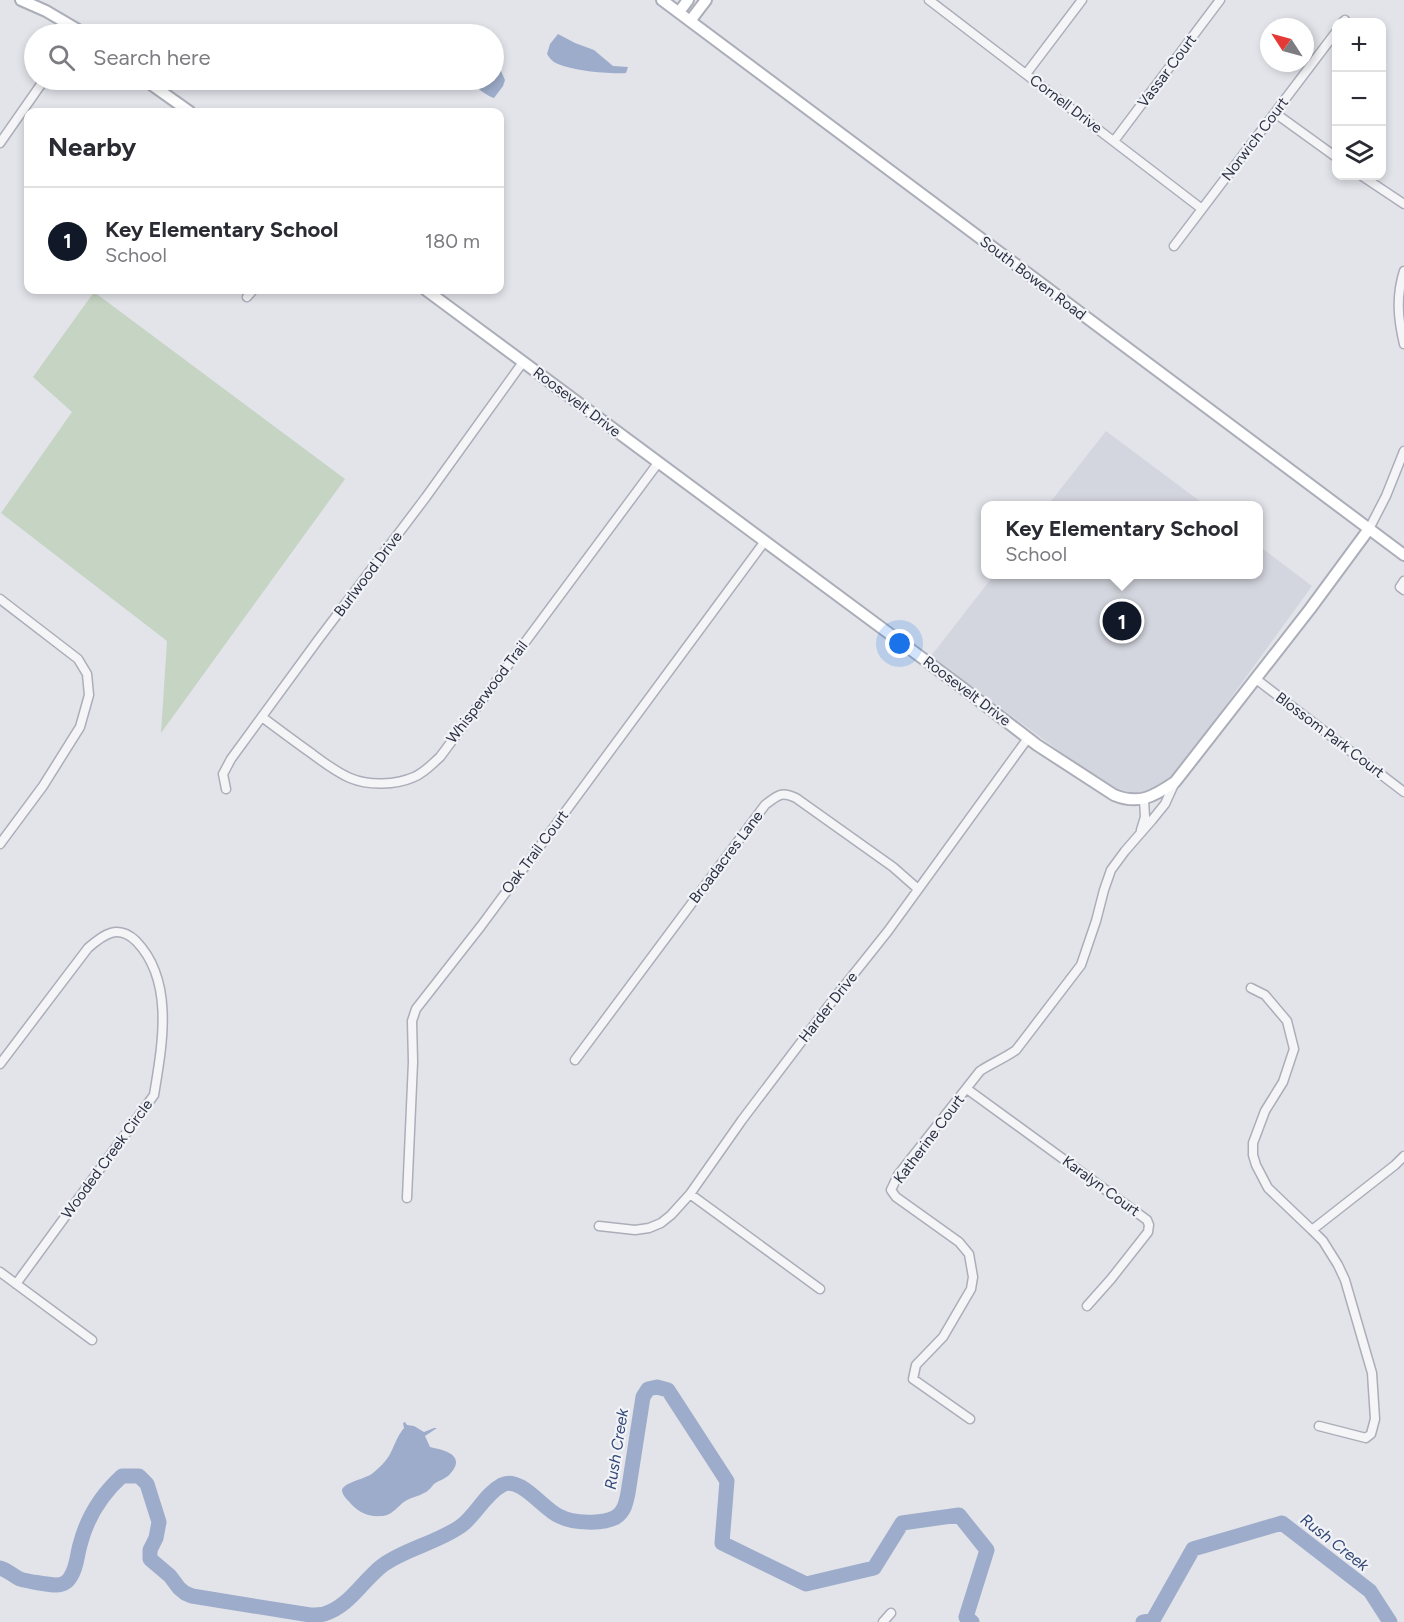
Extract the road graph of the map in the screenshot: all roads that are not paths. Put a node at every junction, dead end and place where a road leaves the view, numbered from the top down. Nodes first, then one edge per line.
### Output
1 (21, 0) edge
2 (662, 0) edge
3 (688, 0) edge
4 (706, 0) edge
5 (1082, 0) edge
6 (1220, 0) edge
7 (936, 2) edge
8 (679, 12) junction
9 (690, 21) junction
10 (66, 24) edge
11 (1332, 37) edge
12 (1026, 74) junction
13 (37, 90) edge
14 (159, 90) edge
15 (24, 108) edge
16 (184, 108) edge
17 (24, 109) edge
18 (1275, 113) junction
19 (1114, 141) junction
20 (0, 143) edge
21 (1332, 154) edge
22 (1368, 180) edge
23 (1404, 204) edge
24 (1202, 209) junction
25 (1174, 246) dead end
26 (1404, 271) edge
27 (250, 294) edge
28 (431, 294) edge
29 (247, 297) dead end
30 (1404, 344) edge
31 (523, 362) junction
32 (1404, 451) edge
33 (658, 462) junction
34 (1369, 529) junction
35 (765, 541) junction
36 (1404, 555) edge
37 (1404, 581) edge
38 (1404, 590) edge
39 (0, 599) edge
40 (1256, 679) junction
41 (262, 717) junction
42 (1028, 738) junction
43 (1175, 782) junction
44 (226, 789) dead end
45 (1404, 792) edge
46 (1144, 800) junction
47 (1139, 834) junction
48 (0, 844) edge
49 (918, 889) junction
50 (1251, 988) dead end
51 (575, 1060) dead end
52 (0, 1064) edge
53 (967, 1089) junction
54 (1404, 1156) edge
55 (690, 1194) junction
56 (407, 1198) dead end
57 (600, 1226) dead end
58 (1312, 1230) junction
59 (0, 1272) edge
60 (16, 1284) junction
61 (820, 1289) dead end
62 (1087, 1306) dead end
63 (92, 1340) dead end
64 (970, 1419) dead end
65 (1318, 1425) dead end
66 (891, 1612) dead end
67 (883, 1622) edge

1 - 10 street
2 - 8 street, South Bowen Road
3 - 8 street
4 - 9 street
5 - 12 street
6 - 19 street, Vassar Court
7 - 12 street, Cornell Drive
8 - 9 street, South Bowen Road
9 - 34 street, South Bowen Road
11 - 18 street, Norwich Court
12 - 19 street, Cornell Drive
13 - 15 street
14 - 16 street
17 - 20 street
18 - 21 street
18 - 24 street, Norwich Court
19 - 24 street, Cornell Drive
22 - 23 street
24 - 25 street, Norwich Court
26 - 30 street
27 - 29 street
28 - 31 street, Roosevelt Drive
31 - 33 street, Roosevelt Drive
31 - 41 street, Burlwood Drive
32 - 34 street
33 - 35 street, Roosevelt Drive
33 - 41 street, Whisperwood Trail
34 - 36 street, South Bowen Road
34 - 40 street
35 - 42 street, Roosevelt Drive
35 - 56 street, Oak Trail Court
37 - 38 street
39 - 48 street
40 - 43 street
40 - 45 street, Blossom Park Court
41 - 44 street, Burlwood Drive
42 - 46 street, Roosevelt Drive
42 - 49 street, Harder Drive
43 - 46 street
43 - 47 street, Katherine Court
46 - 47 street, Katherine Court
47 - 53 street, Katherine Court
49 - 51 street, Broadacres Lane
49 - 55 street, Harder Drive
50 - 58 street
52 - 60 street, Wooded Creek Circle
53 - 62 street, Karalyn Court
53 - 64 street, Katherine Court
54 - 58 street
55 - 57 street, Harder Drive
55 - 61 street
58 - 65 street
59 - 60 street
60 - 63 street
66 - 67 street

